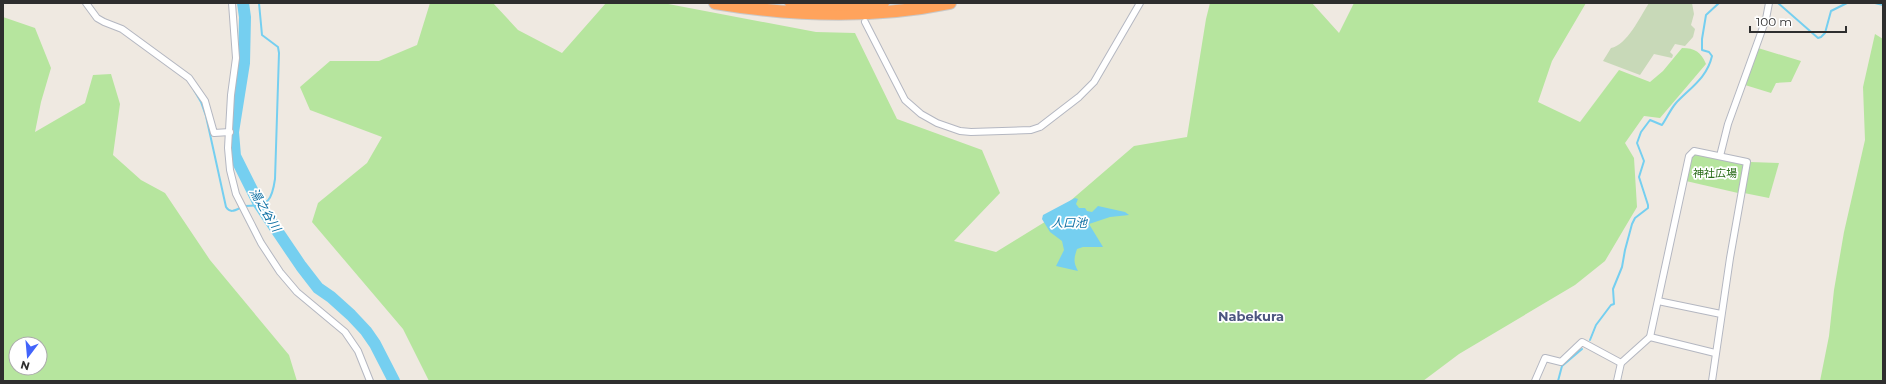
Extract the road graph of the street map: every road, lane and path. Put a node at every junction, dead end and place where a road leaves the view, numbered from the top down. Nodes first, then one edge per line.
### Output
1 (86, 3) edge
2 (232, 3) edge
3 (715, 3) edge
4 (791, 3) edge
5 (883, 3) edge
6 (950, 3) edge
7 (1140, 3) edge
8 (1769, 3) edge
9 (865, 22) dead end
10 (230, 132) junction
11 (1720, 156) junction
12 (1658, 301) junction
13 (1721, 314) junction
14 (1650, 337) junction
15 (1715, 353) junction
16 (1621, 363) junction
17 (370, 381) edge
18 (1535, 381) edge
19 (1617, 381) edge
20 (1712, 381) edge

1 - 10 street
2 - 10 street
3 - 6 highway
4 - 5 highway
7 - 9 street
8 - 11 street
10 - 17 street
11 - 12 street
11 - 13 street
12 - 13 street
12 - 14 street
13 - 15 street
14 - 15 street
14 - 16 street
15 - 20 street
16 - 18 street
16 - 19 street

